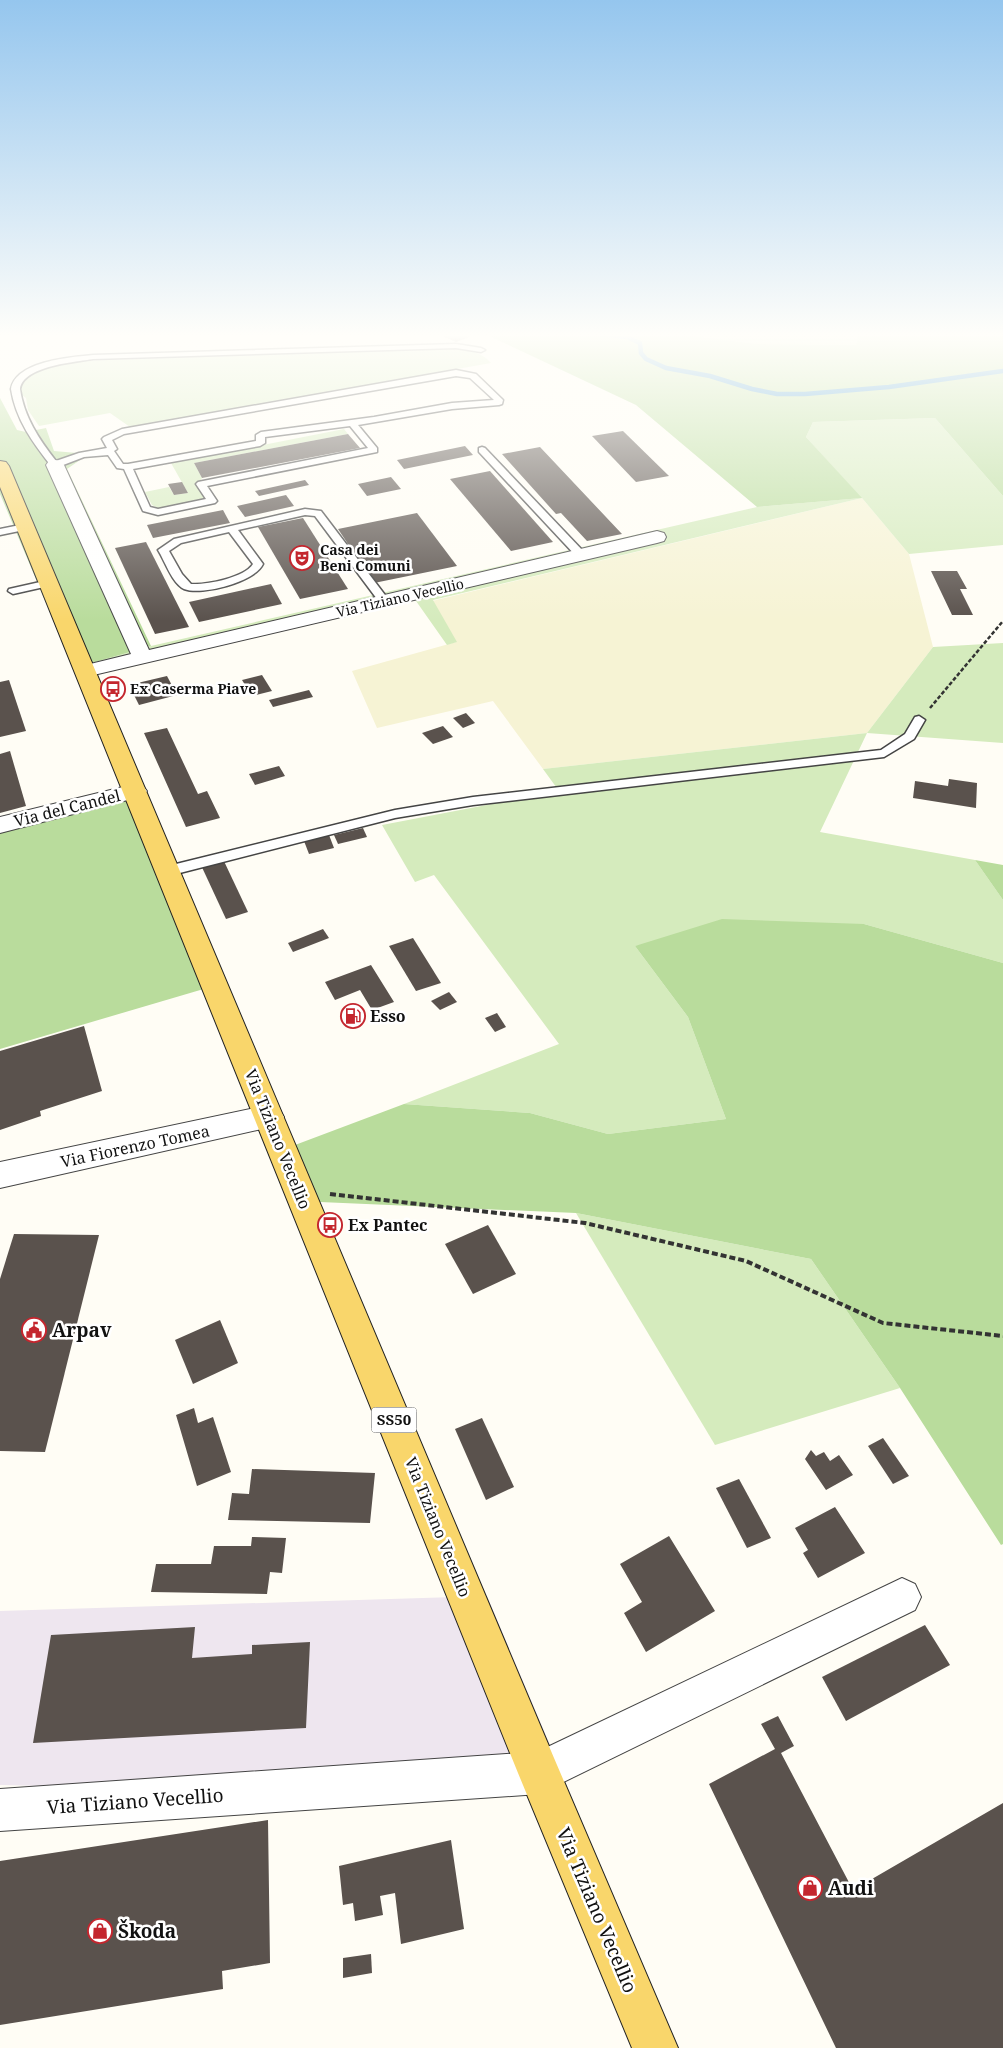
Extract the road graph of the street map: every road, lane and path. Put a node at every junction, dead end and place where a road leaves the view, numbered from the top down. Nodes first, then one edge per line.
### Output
1 (29, 430) edge
2 (136, 430) edge
3 (301, 430) edge
4 (357, 430) edge
5 (482, 450) dead end
6 (104, 452) junction
7 (55, 465) junction
8 (0, 466) edge
9 (128, 468) junction
10 (25, 527) junction
11 (231, 528) junction
12 (0, 532) edge
13 (656, 537) dead end
14 (581, 555) junction
15 (49, 583) junction
16 (13, 591) dead end
17 (384, 601) junction
18 (1003, 621) edge
19 (143, 658) junction
20 (85, 671) junction
21 (920, 720) joint
22 (135, 791) junction
23 (0, 825) edge
24 (168, 871) junction
25 (269, 1117) junction
26 (0, 1175) edge
27 (300, 1191) junction
28 (1003, 1336) edge
29 (902, 1597) dead end
30 (539, 1773) junction
31 (0, 1810) edge
32 (655, 2048) edge

1 - 7 lane
2 - 6 lane
3 - 9 lane
4 - 9 lane
5 - 14 lane
6 - 7 lane
6 - 9 lane
7 - 19 street
8 - 10 main road, Via Tiziano Vecellio
10 - 12 lane
10 - 15 main road, Via Tiziano Vecellio
11 - 11 lane
11 - 17 lane
13 - 14 street, Via Tiziano Vecellio
14 - 17 street, Via Tiziano Vecellio
15 - 16 lane
15 - 20 main road, Via Tiziano Vecellio
17 - 19 street, Via Tiziano Vecellio
18 - 21 path
19 - 20 street, Via Tiziano Vecellio
20 - 22 main road, Via Tiziano Vecellio
21 - 24 lane
22 - 23 street, Via del Candel
22 - 24 main road, Via Tiziano Vecellio / SS50
24 - 25 main road, Via Tiziano Vecellio / SS50
25 - 26 street, Via Fiorenzo Tomea
25 - 27 main road, Via Tiziano Vecellio / SS50
27 - 28 path
27 - 30 main road, Via Tiziano Vecellio / SS50
29 - 30 street
30 - 31 street, Via Tiziano Vecellio
30 - 32 main road, Via Tiziano Vecellio / SS50

